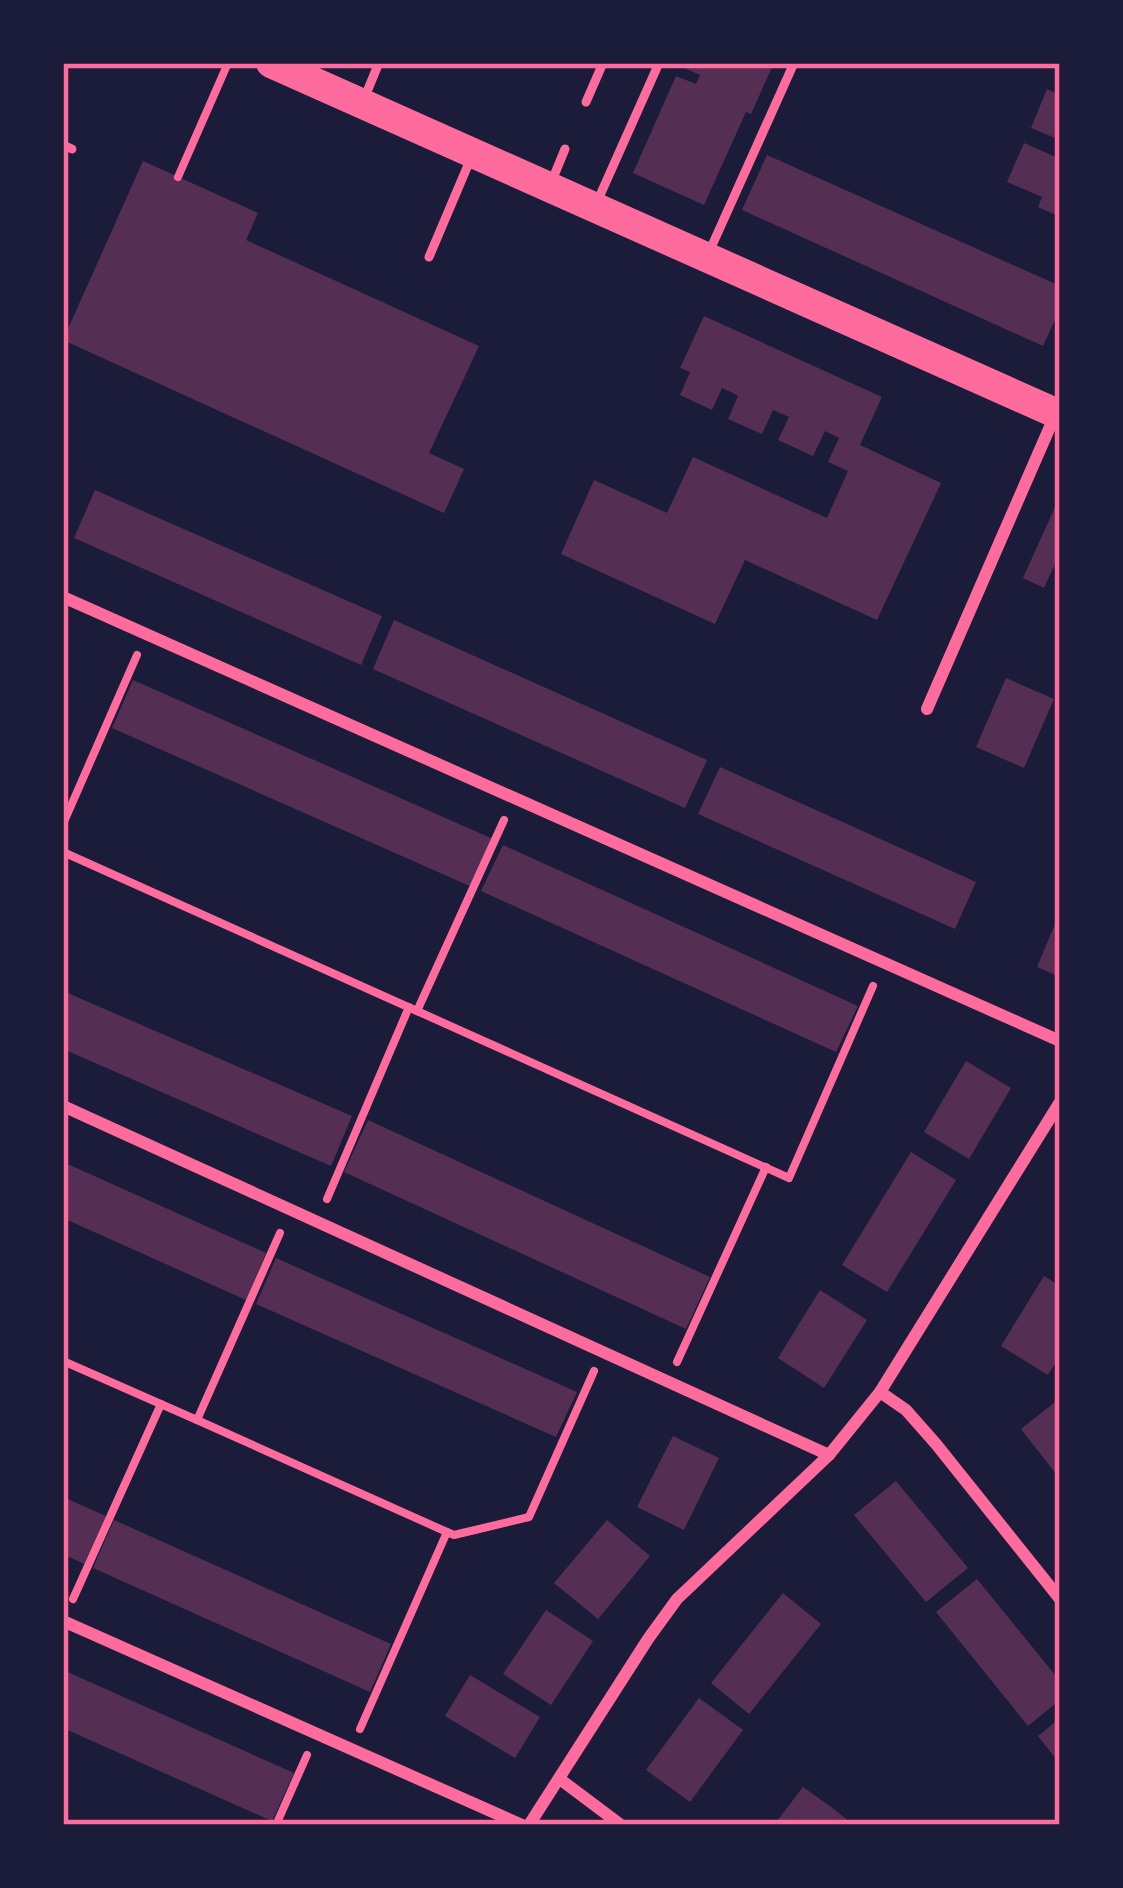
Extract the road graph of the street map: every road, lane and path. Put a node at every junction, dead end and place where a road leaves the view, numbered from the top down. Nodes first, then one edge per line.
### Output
1 (228, 63) edge
2 (272, 63) edge
3 (603, 63) edge
4 (659, 63) edge
5 (794, 63) edge
6 (378, 65) edge
7 (586, 102) dead end
8 (362, 104) junction
9 (565, 149) dead end
10 (473, 153) junction
11 (178, 177) dead end
12 (550, 187) junction
13 (595, 207) junction
14 (428, 257) dead end
15 (706, 257) junction
16 (1059, 411) edge
17 (63, 597) edge
18 (146, 634) junction
19 (926, 709) dead end
20 (514, 797) junction
21 (63, 824) edge
22 (63, 852) edge
23 (883, 962) junction
24 (413, 1009) junction
25 (1060, 1040) edge
26 (1060, 1102) edge
27 (63, 1106) edge
28 (766, 1167) junction
29 (290, 1210) junction
30 (317, 1222) junction
31 (603, 1352) junction
32 (63, 1361) edge
33 (669, 1382) junction
34 (880, 1392) junction
35 (161, 1404) junction
36 (197, 1420) junction
37 (829, 1455) junction
38 (447, 1532) junction
39 (1060, 1600) edge
40 (63, 1621) edge
41 (316, 1733) junction
42 (351, 1749) junction
43 (560, 1780) junction
44 (276, 1825) edge
45 (526, 1825) edge
46 (621, 1825) edge

1 - 11 path
2 - 8 main road
3 - 7 lane
4 - 13 lane
5 - 15 lane
6 - 8 lane
8 - 10 main road
9 - 12 lane
10 - 12 main road
10 - 14 lane
12 - 13 main road
13 - 15 main road
15 - 16 main road
16 - 19 street
17 - 18 street
18 - 20 street
18 - 21 path
20 - 23 street
20 - 24 path
22 - 24 path
23 - 25 street
23 - 28 path
24 - 28 path
24 - 30 path
26 - 34 street
27 - 29 street
28 - 33 path
29 - 30 street
29 - 36 path
30 - 31 street
31 - 33 street
31 - 38 path
32 - 35 path
33 - 37 street
34 - 37 street
34 - 39 street
35 - 36 path
35 - 40 path
36 - 38 path
37 - 43 street
38 - 42 path
40 - 41 street
41 - 42 street
41 - 44 path
42 - 45 street
43 - 45 street
43 - 46 street

